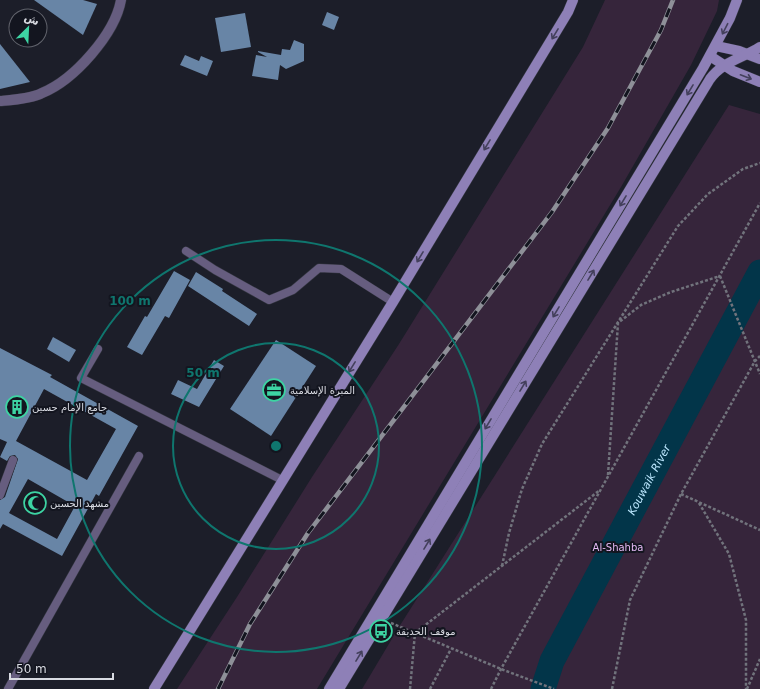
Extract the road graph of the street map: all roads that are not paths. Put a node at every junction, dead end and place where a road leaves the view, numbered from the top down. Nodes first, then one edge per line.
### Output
1 (121, 0) edge
2 (573, 0) edge
3 (737, 0) edge
4 (716, 46) junction
5 (760, 47) edge
6 (749, 54) junction
7 (710, 56) junction
8 (760, 59) edge
9 (723, 65) junction
10 (760, 82) edge
11 (0, 101) edge
12 (186, 251) dead end
13 (393, 302) junction
14 (98, 349) dead end
15 (139, 456) dead end
16 (14, 460) dead end
17 (282, 480) junction
18 (0, 495) edge
19 (8, 689) edge
20 (154, 689) edge
21 (329, 689) edge
22 (339, 689) edge

1 - 11 street
2 -> 13 main road
3 -> 4 main road
4 - 6 main road
4 - 7 main road
5 - 6 main road
6 - 8 main road
6 - 9 main road
7 - 9 main road
7 -> 21 main road
9 -> 10 main road
22 -> 9 main road
12 - 13 lane
13 -> 17 main road
14 - 17 lane
15 - 19 lane
16 - 18 lane
17 - 20 main road

